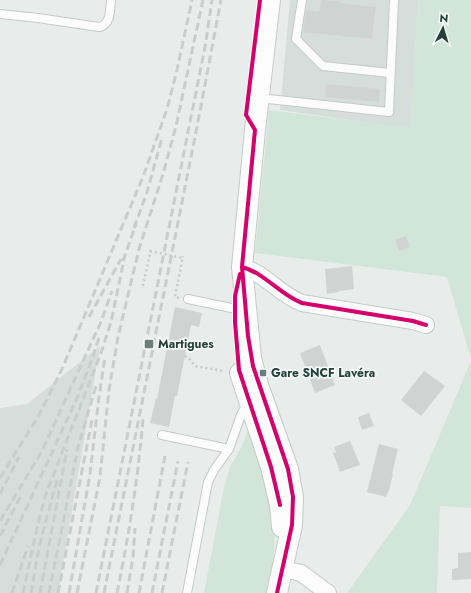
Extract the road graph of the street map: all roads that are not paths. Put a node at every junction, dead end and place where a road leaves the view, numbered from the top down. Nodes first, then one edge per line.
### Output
1 (111, 0) edge
2 (270, 0) edge
3 (302, 0) edge
4 (394, 0) edge
5 (0, 14) edge
6 (390, 72) junction
7 (259, 97) junction
8 (242, 267) junction
9 (188, 299) dead end
10 (240, 311) junction
11 (426, 325) dead end
12 (257, 402) junction
13 (162, 435) dead end
14 (229, 449) junction
15 (282, 569) junction
16 (187, 593) edge
17 (277, 593) edge
18 (328, 593) edge

1 - 5 lane
2 - 7 street
3 - 6 lane
4 - 6 lane
6 - 7 lane
7 - 8 street
8 - 10 street
8 - 11 street
9 - 10 lane
10 - 12 street
12 - 14 lane
12 - 15 street
13 - 14 lane
14 - 16 lane
15 - 17 street
15 - 18 street

